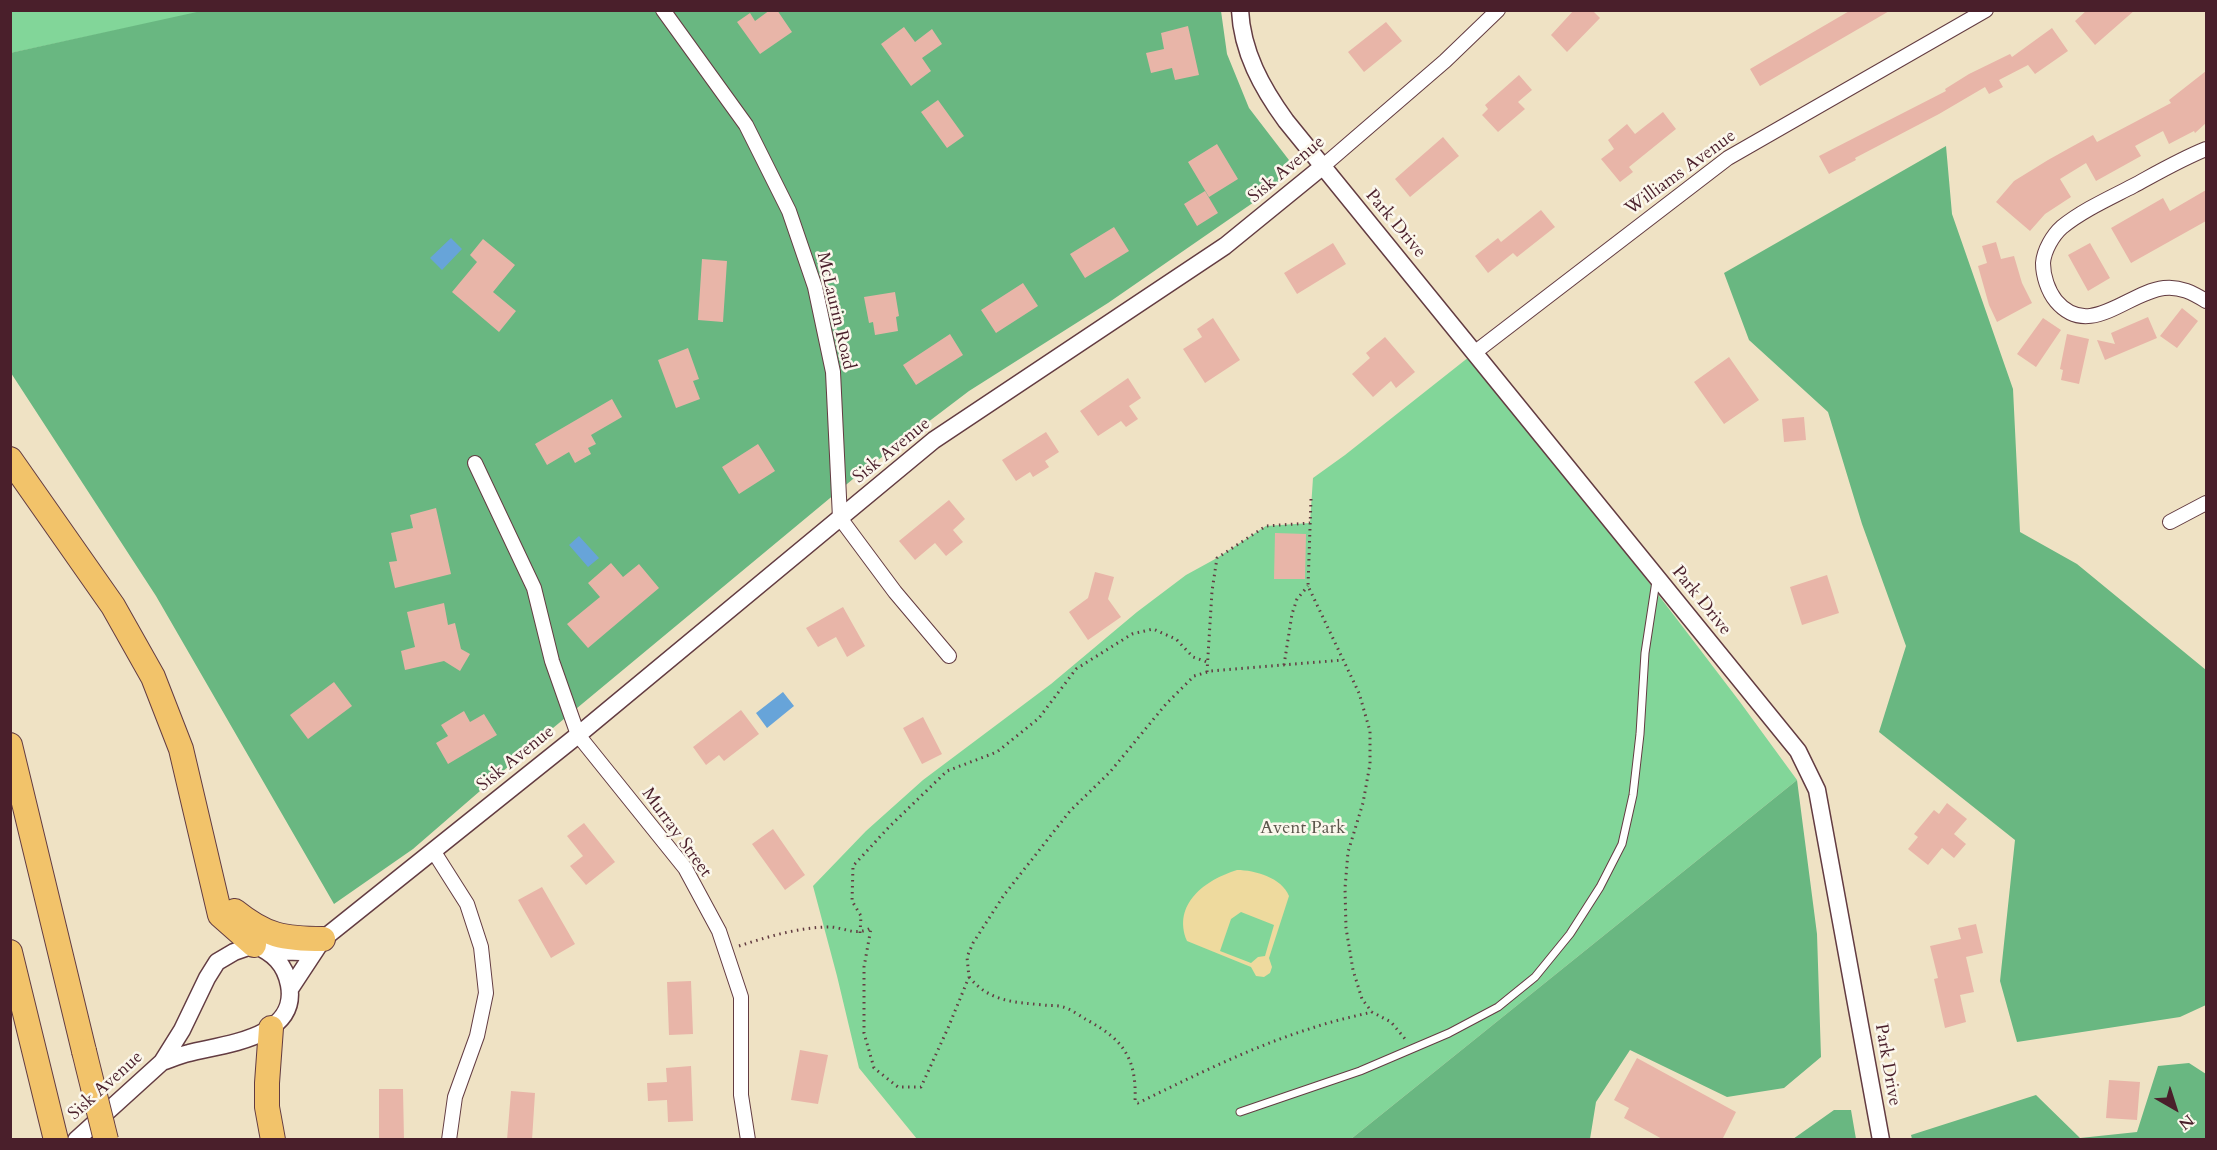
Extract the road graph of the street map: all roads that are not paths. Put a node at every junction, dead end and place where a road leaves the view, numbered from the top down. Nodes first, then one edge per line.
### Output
1 (663, 10) edge
2 (1240, 10) edge
3 (1498, 10) edge
4 (1986, 10) edge
5 (2206, 149) edge
6 (1322, 167) junction
7 (2206, 301) edge
8 (1474, 353) junction
9 (10, 459) edge
10 (475, 463) dead end
11 (2206, 502) edge
12 (840, 518) junction
13 (2170, 522) dead end
14 (1657, 579) junction
15 (949, 656) dead end
16 (578, 735) junction
17 (10, 745) edge
18 (434, 852) junction
19 (212, 889) junction
20 (323, 939) junction
21 (262, 948) junction
22 (10, 952) edge
23 (290, 989) junction
24 (272, 1028) junction
25 (162, 1062) junction
26 (1240, 1112) dead end
27 (56, 1140) edge
28 (76, 1140) edge
29 (106, 1140) edge
30 (273, 1140) edge
31 (449, 1140) edge
32 (748, 1140) edge
33 (1881, 1140) edge

1 - 12 street, McLaurin Road
2 - 6 street, Park Drive
3 - 6 street, Sisk Avenue
4 - 8 street, Williams Avenue
5 - 7 street
6 - 8 street, Park Drive
6 - 12 street, Sisk Avenue
8 - 14 street, Park Drive
9 - 19 highway
10 - 16 street, Murray Street
11 - 13 street
12 - 15 street
12 - 16 street, Sisk Avenue
14 - 26 lane
14 - 33 street, Park Drive
16 - 18 street, Sisk Avenue
16 - 32 street, Murray Street
17 - 29 highway, bridge
18 - 20 street, Sisk Avenue
18 - 31 street
19 - 20 highway
19 - 21 highway
20 - 21 street, Sisk Avenue
20 - 23 street, Sisk Avenue
21 - 23 street
21 - 25 street, Sisk Avenue
22 - 27 highway
23 - 24 street, Sisk Avenue
24 - 25 street, Sisk Avenue
24 - 30 highway
25 - 28 street, Sisk Avenue

